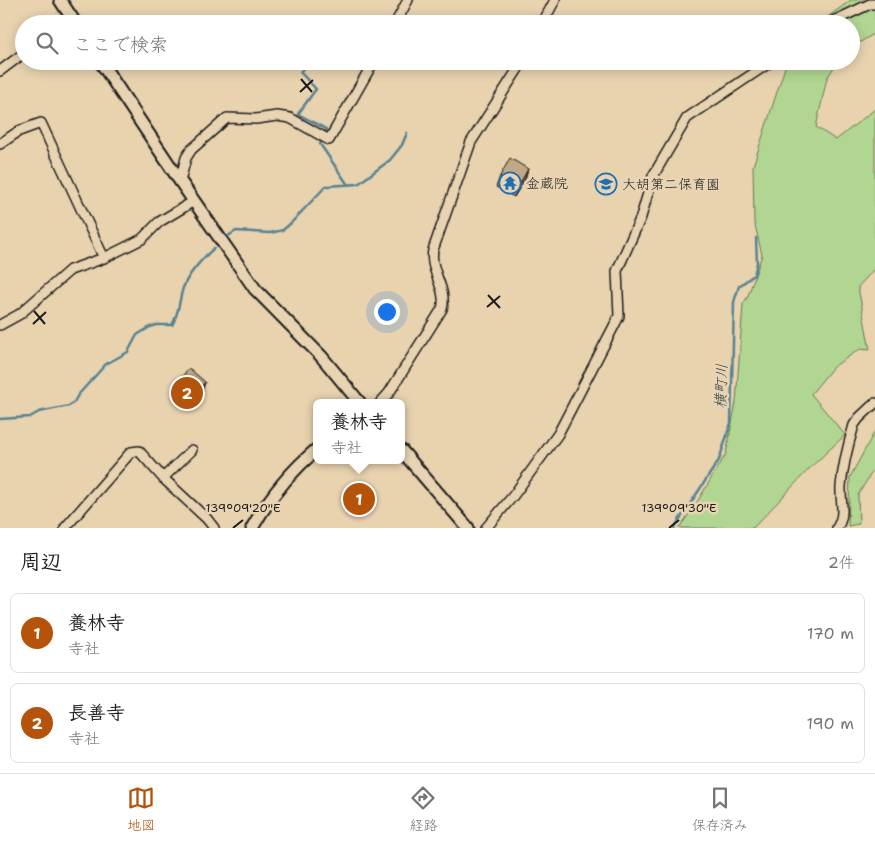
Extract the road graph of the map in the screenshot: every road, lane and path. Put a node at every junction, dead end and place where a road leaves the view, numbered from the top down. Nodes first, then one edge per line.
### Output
1 (60, 0) edge
2 (408, 0) edge
3 (555, 0) edge
4 (875, 4) edge
5 (70, 15) edge
6 (400, 15) edge
7 (547, 15) edge
8 (846, 15) edge
9 (15, 59) edge
10 (106, 70) edge
11 (369, 70) edge
12 (517, 70) edge
13 (759, 70) edge
14 (0, 71) edge
15 (0, 144) edge
16 (180, 181) junction
17 (194, 201) junction
18 (104, 258) junction
19 (0, 325) edge
20 (357, 399) edge
21 (384, 399) edge
22 (875, 403) edge
23 (192, 450) dead end
24 (313, 453) edge
25 (405, 454) edge
26 (163, 478) junction
27 (65, 528) edge
28 (214, 528) edge
29 (252, 528) edge
30 (468, 528) edge
31 (486, 528) edge
32 (837, 528) edge

1 - 5 street
2 - 6 street
3 - 7 street
4 - 8 street
9 - 14 street
10 - 16 street
11 - 16 street
12 - 21 street
13 - 31 street
15 - 18 street
16 - 17 street
17 - 18 street
17 - 20 street
18 - 19 street
22 - 32 street
23 - 26 street
24 - 29 street
25 - 30 street
26 - 27 street
26 - 28 street

